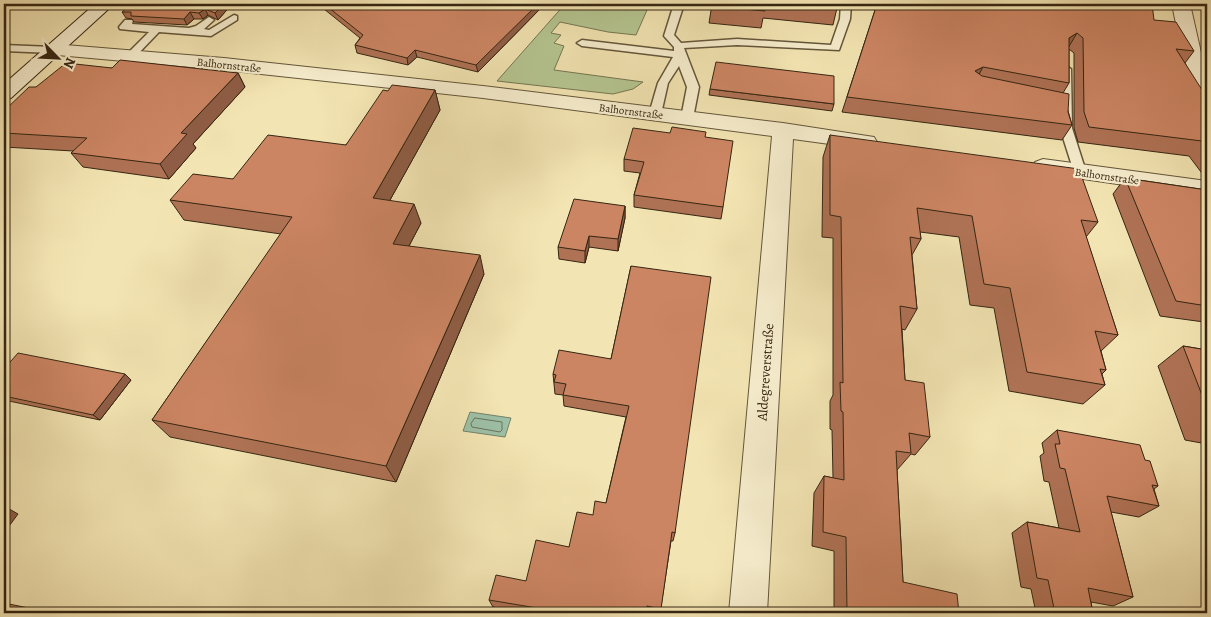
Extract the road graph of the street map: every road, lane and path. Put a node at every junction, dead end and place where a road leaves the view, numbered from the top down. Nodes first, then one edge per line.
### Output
1 (105, 4) edge
2 (679, 4) edge
3 (846, 4) edge
4 (1181, 4) edge
5 (234, 18) dead end
6 (208, 20) dead end
7 (129, 22) edge
8 (151, 27) junction
9 (189, 31) junction
10 (582, 43) dead end
11 (4, 48) edge
12 (53, 50) junction
13 (679, 51) junction
14 (130, 56) junction
15 (1067, 56) edge
16 (4, 94) edge
17 (655, 114) junction
18 (687, 118) junction
19 (1207, 124) edge
20 (783, 130) junction
21 (881, 144) edge
22 (1026, 165) edge
23 (1080, 172) junction
24 (1207, 189) edge
25 (748, 613) edge

1 - 12 street
2 - 13 lane
3 - 13 lane
4 - 19 street
5 - 9 lane
6 - 9 lane
7 - 8 lane
8 - 9 lane
8 - 14 lane
10 - 13 lane
11 - 12 lane
12 - 14 street, Balhornstraße
12 - 16 street
13 - 17 lane
13 - 18 lane
14 - 17 street, Balhornstraße
15 - 23 lane
17 - 18 street, Balhornstraße
18 - 20 street, Balhornstraße
20 - 21 street, Balhornstraße
20 - 25 street, Aldegreverstraße
22 - 23 street, Balhornstraße
23 - 24 street, Balhornstraße

